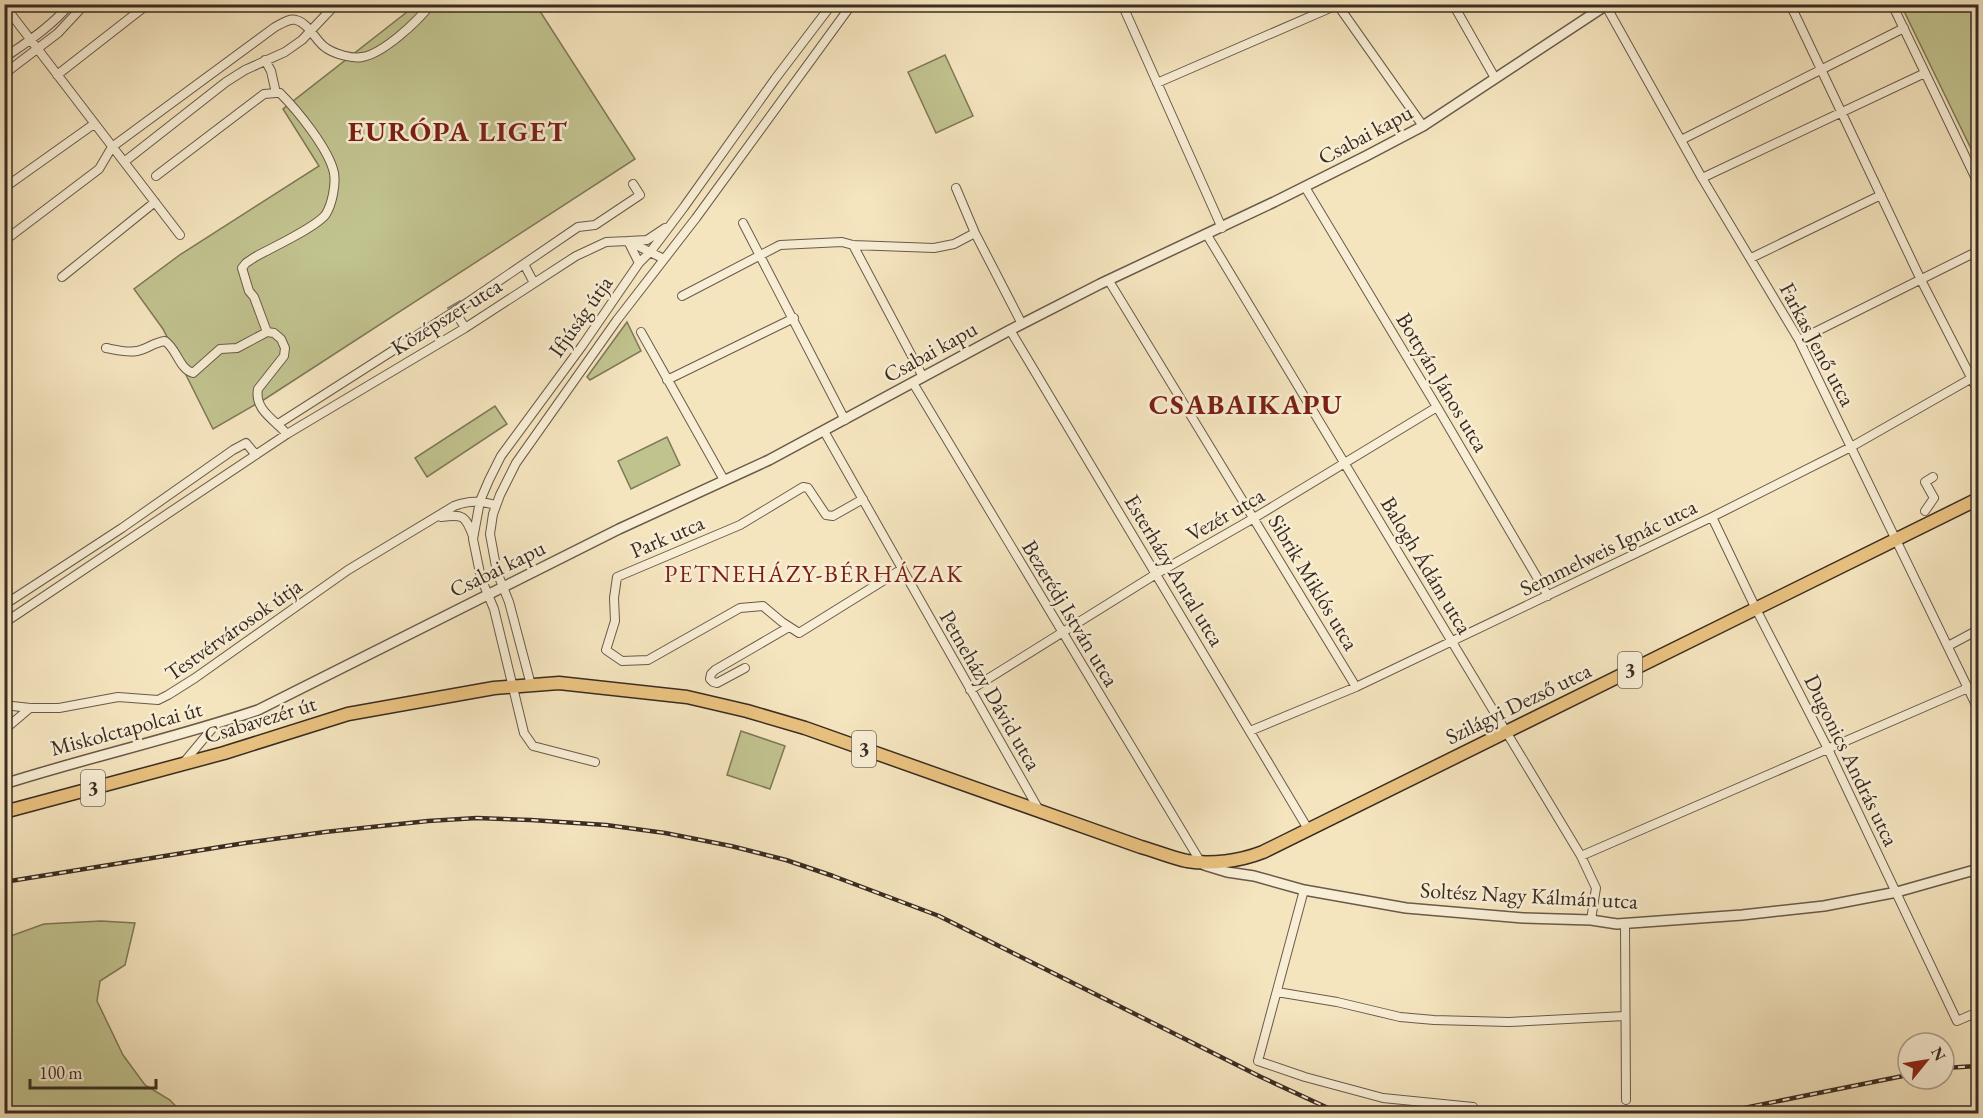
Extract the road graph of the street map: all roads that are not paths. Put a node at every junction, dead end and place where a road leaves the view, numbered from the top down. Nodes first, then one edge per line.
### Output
1 (70, 4) edge
2 (85, 4) edge
3 (148, 4) edge
4 (336, 4) edge
5 (431, 4) edge
6 (832, 4) edge
7 (852, 4) edge
8 (1122, 4) edge
9 (1453, 4) edge
10 (1790, 4) edge
11 (1892, 4) edge
12 (4, 5) edge
13 (1337, 5) edge
14 (1607, 5) edge
15 (1904, 28) junction
16 (310, 32) junction
17 (30, 40) junction
18 (37, 49) junction
19 (4, 58) edge
20 (265, 60) junction
21 (1821, 70) junction
22 (1925, 73) junction
23 (4, 74) edge
24 (57, 75) junction
25 (1495, 78) junction
26 (1157, 83) junction
27 (276, 93) junction
28 (1841, 112) junction
29 (94, 124) junction
30 (1423, 126) junction
31 (1681, 140) junction
32 (112, 147) junction
33 (124, 162) junction
34 (156, 176) dead end
35 (1702, 177) junction
36 (1978, 183) edge
37 (633, 184) dead end
38 (1305, 187) junction
39 (4, 188) edge
40 (956, 188) dead end
41 (1881, 195) junction
42 (155, 202) junction
43 (696, 218) junction
44 (743, 222) dead end
45 (671, 224) junction
46 (1222, 228) junction
47 (975, 233) junction
48 (180, 235) dead end
49 (1207, 235) junction
50 (4, 241) edge
51 (628, 241) junction
52 (853, 245) junction
53 (651, 251) junction
54 (1978, 251) edge
55 (760, 256) junction
56 (662, 258) junction
57 (1751, 258) junction
58 (639, 263) junction
59 (524, 264) junction
60 (62, 277) dead end
61 (1921, 280) junction
62 (648, 281) junction
63 (1109, 281) junction
64 (534, 283) junction
65 (682, 296) dead end
66 (455, 311) junction
67 (794, 318) junction
68 (1022, 324) junction
69 (465, 328) junction
70 (1010, 330) junction
71 (267, 332) junction
72 (641, 332) dead end
73 (1799, 340) junction
74 (106, 348) dead end
75 (923, 377) junction
76 (1972, 378) junction
77 (667, 380) junction
78 (913, 383) junction
79 (1978, 391) edge
80 (1437, 407) junction
81 (845, 420) junction
82 (279, 424) junction
83 (824, 431) junction
84 (287, 434) junction
85 (1851, 447) junction
86 (256, 455) junction
87 (1345, 462) junction
88 (1933, 477) dead end
89 (724, 480) junction
90 (863, 499) junction
91 (1978, 499) edge
92 (480, 501) junction
93 (496, 505) junction
94 (1925, 511) dead end
95 (437, 518) junction
96 (1254, 518) junction
97 (1712, 518) junction
98 (472, 536) junction
99 (1896, 540) junction
100 (902, 569) junction
101 (1156, 574) junction
102 (503, 588) junction
103 (488, 595) junction
104 (1548, 596) junction
105 (4, 605) edge
106 (1756, 609) junction
107 (4, 623) edge
108 (789, 627) junction
109 (1978, 630) edge
110 (1062, 632) junction
111 (1452, 642) junction
112 (1948, 646) junction
113 (745, 668) dead end
114 (531, 685) junction
115 (514, 686) junction
116 (1356, 687) junction
117 (1968, 688) junction
118 (970, 690) junction
119 (4, 705) edge
120 (30, 708) junction
121 (1978, 709) edge
122 (258, 710) joint
123 (216, 724) junction
124 (4, 730) edge
125 (1250, 731) junction
126 (1505, 732) junction
127 (198, 747) junction
128 (1828, 749) junction
129 (196, 760) junction
130 (595, 762) dead end
131 (182, 764) junction
132 (4, 783) edge
133 (1039, 810) junction
134 (4, 812) edge
135 (1308, 829) junction
136 (1581, 856) junction
137 (1233, 860) junction
138 (1193, 861) junction
139 (1978, 869) edge
140 (1254, 876) junction
141 (1304, 890) junction
142 (1897, 892) junction
143 (1591, 920) junction
144 (1625, 923) junction
145 (1277, 992) junction
146 (1978, 1012) edge
147 (1625, 1016) junction
148 (1626, 1100) dead end
149 (1473, 1107) dead end

1 - 17 street
2 - 18 street
3 - 24 street
4 - 16 street
5 - 16 street
6 - 45 street, Ifjúság útja
7 - 43 street, Ifjúság útja
8 - 26 street
9 - 25 street
10 - 21 street
11 - 15 street
12 - 17 street
13 - 26 street
13 - 30 street
14 - 25 street, Csabai kapu
14 - 31 street, Farkas Jenő utca
15 - 21 street
15 - 22 street
16 - 20 street
16 - 32 street
17 - 18 street
17 - 19 street
18 - 23 street
18 - 24 street
20 - 27 street
20 - 33 street
21 - 28 street
21 - 31 street
22 - 28 street
22 - 36 street
24 - 29 street
25 - 30 street, Csabai kapu
26 - 46 street
27 - 34 street
27 - 71 street
28 - 35 street
28 - 41 street
29 - 32 street
29 - 39 street
30 - 38 street, Csabai kapu
31 - 35 street, Farkas Jenő utca
32 - 33 street
32 - 50 street
33 - 42 street
35 - 57 street, Farkas Jenő utca
37 - 59 street, Középszer utca
38 - 46 street, Csabai kapu
38 - 80 street, Bottyán János utca
40 - 47 street
41 - 57 street
41 - 61 street
42 - 48 street
42 - 60 street
43 - 56 street, Ifjúság útja
43 - 62 street, Ifjúság útja
44 - 55 street
45 - 51 street, Középszer utca
45 - 53 street, Ifjúság útja
46 - 49 street, Csabai kapu
47 - 52 street
47 - 68 street
49 - 63 street, Csabai kapu
49 - 87 street, Balogh Ádám utca
51 - 53 street
51 - 58 street
51 - 64 street, Középszer utca
52 - 55 street
52 - 75 street
53 - 56 street
53 - 58 street, Ifjúság útja
54 - 61 street
55 - 65 street
55 - 67 street
56 - 62 street, Ifjúság útja
57 - 73 street, Farkas Jenő utca
58 - 92 street, Ifjúság útja
59 - 64 street
59 - 66 street, Középszer utca
61 - 73 street
61 - 76 street
62 - 93 street, Ifjúság útja
63 - 68 street, Csabai kapu
63 - 96 street, Sibrik Miklós utca
64 - 69 street, Középszer utca
66 - 69 street
66 - 82 street, Középszer utca
67 - 77 street
67 - 81 street
68 - 70 street, Csabai kapu
69 - 84 street, Középszer utca
70 - 75 street, Csabai kapu
70 - 101 street, Esterházy Antal utca
71 - 74 street
71 - 82 street
72 - 77 street
73 - 85 street, Farkas Jenő utca
75 - 78 street, Csabai kapu
76 - 79 street
76 - 85 street, Semmelweis Ignác utca
77 - 89 street
78 - 81 street, Csabai kapu
78 - 110 street, Bezerédj István utca
80 - 87 street, Vezér utca
80 - 104 street, Bottyán János utca
81 - 83 street, Csabai kapu
82 - 84 street
83 - 89 street, Csabai kapu
83 - 90 street, Petneházy Dávid utca
84 - 86 street, Középszer utca
85 - 97 street, Semmelweis Ignác utca
85 - 99 street, Farkas Jenő utca
86 - 105 street
86 - 107 street, Középszer utca
87 - 96 street, Vezér utca
87 - 111 street, Balogh Ádám utca
88 - 94 street
89 - 102 street, Csabai kapu
90 - 100 street, Petneházy Dávid utca
90 - 108 street, Park utca
91 - 99 main road, Szilágyi Dezső utca / 3
92 - 93 street, Testvérvárosok útja
92 - 95 street, Testvérvárosok útja
92 - 98 street, Ifjúság útja
93 - 102 street, Ifjúság útja
95 - 98 street
95 - 120 street, Testvérvárosok útja
96 - 101 street, Vezér utca
96 - 116 street, Sibrik Miklós utca
97 - 104 street, Semmelweis Ignác utca
97 - 106 street, Dugonics András utca
98 - 103 street, Ifjúság útja
99 - 106 main road, Szilágyi Dezső utca / 3
99 - 112 street, Farkas Jenő utca
100 - 108 street
100 - 118 street, Petneházy Dávid utca
101 - 110 street, Vezér utca
101 - 125 street, Esterházy Antal utca
102 - 103 street, Csabai kapu
102 - 114 street, Ifjúság útja
103 - 115 street, Ifjúság útja
103 - 122 street, Csabai kapu
104 - 111 street, Semmelweis Ignác utca
106 - 126 main road, Szilágyi Dezső utca / 3
106 - 128 street, Dugonics András utca
108 - 113 street
109 - 112 street
110 - 118 street, Vezér utca
110 - 138 street, Bezerédj István utca
111 - 116 street, Semmelweis Ignác utca
111 - 126 street, Balogh Ádám utca
112 - 117 street, Farkas Jenő utca
114 - 115 main road, Csabavezér út / 3
114 - 133 main road, 3
115 - 129 main road, Csabavezér út / 3
115 - 130 street, Ifjúság útja
116 - 125 street, Semmelweis Ignác utca
117 - 121 street, Farkas Jenő utca
117 - 128 street
118 - 133 street, Petneházy Dávid utca
119 - 120 street, Testvérvárosok útja
120 - 124 street
122 - 123 street, Miskolctapolcai út
123 - 127 street
123 - 132 street, Miskolctapolcai út
125 - 135 street, Esterházy Antal utca
126 - 135 main road, Szilágyi Dezső utca / 3
126 - 136 street, Balogh Ádám utca
127 - 129 street
127 - 131 street
128 - 136 street
128 - 142 street, Dugonics András utca
129 - 131 main road, Csabavezér út / 3
131 - 134 main road, Csabavezér út / 3
133 - 138 main road, 3
135 - 137 main road, Szilágyi Dezső utca / 3
136 - 143 street, Balogh Ádám utca
137 - 138 main road, Szilágyi Dezső utca / 3
137 - 140 street, Soltész Nagy Kálmán utca
138 - 140 street, Soltész Nagy Kálmán utca
139 - 142 street, Soltész Nagy Kálmán utca
140 - 141 street, Soltész Nagy Kálmán utca
141 - 143 street, Soltész Nagy Kálmán utca
141 - 145 street
142 - 144 street, Soltész Nagy Kálmán utca
142 - 146 street, Dugonics András utca
143 - 144 street, Soltész Nagy Kálmán utca
144 - 147 street
145 - 147 street
145 - 149 street
147 - 148 street

